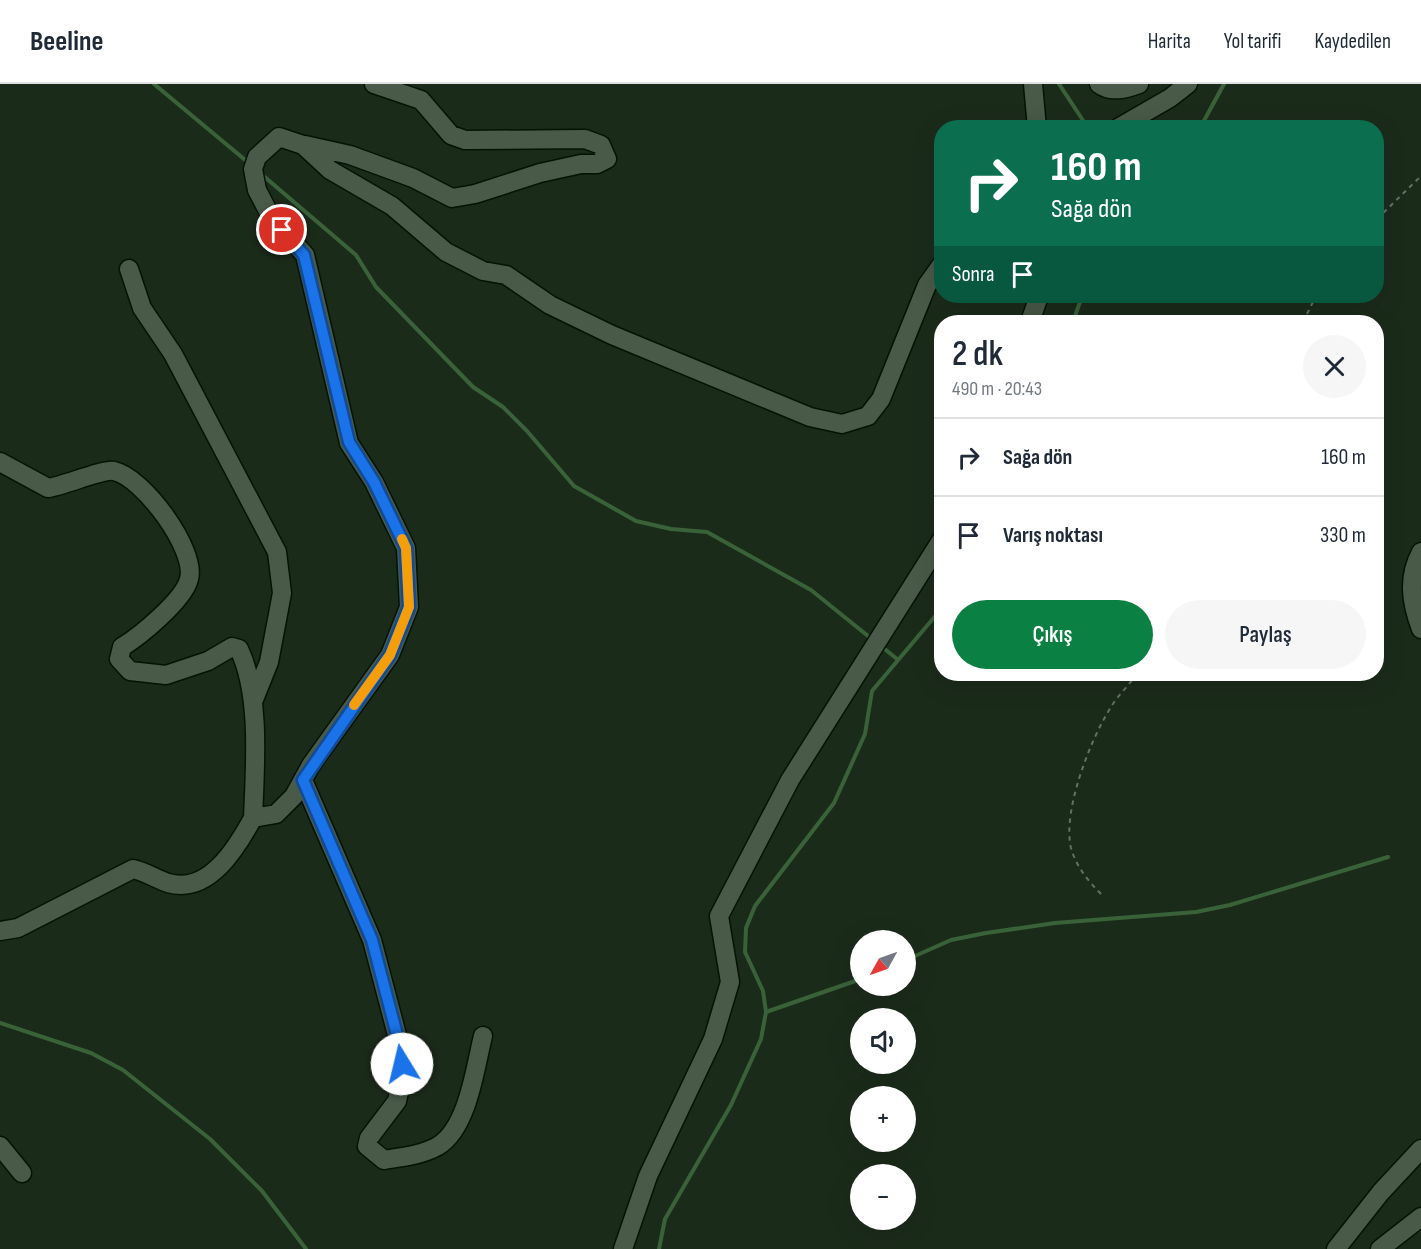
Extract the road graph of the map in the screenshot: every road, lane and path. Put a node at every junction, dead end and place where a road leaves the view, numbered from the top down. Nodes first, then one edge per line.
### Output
1 (374, 84) edge
2 (1033, 84) edge
3 (1099, 84) edge
4 (1139, 84) edge
5 (1188, 84) edge
6 (1036, 120) edge
7 (1132, 120) edge
8 (303, 145) junction
9 (1421, 176) edge
10 (1384, 212) edge
11 (129, 268) dead end
12 (934, 275) edge
13 (0, 462) edge
14 (934, 552) edge
15 (1421, 552) edge
16 (1421, 629) edge
17 (1131, 681) edge
18 (252, 704) junction
19 (303, 780) junction
20 (253, 818) junction
21 (1101, 894) dead end
22 (0, 931) edge
23 (483, 1036) dead end
24 (0, 1146) edge
25 (1421, 1149) edge
26 (22, 1173) dead end
27 (1421, 1217) edge
28 (623, 1249) edge
29 (1336, 1249) edge
30 (1380, 1249) edge

1 - 8 street
2 - 6 street
3 - 4 street
5 - 7 street
8 - 12 street
8 - 19 street
9 - 10 path
11 - 18 street
13 - 18 street
14 - 28 street
15 - 16 street
17 - 21 path
18 - 20 street
19 - 20 street
19 - 23 street
20 - 22 street
24 - 26 street
25 - 29 street
27 - 30 street

